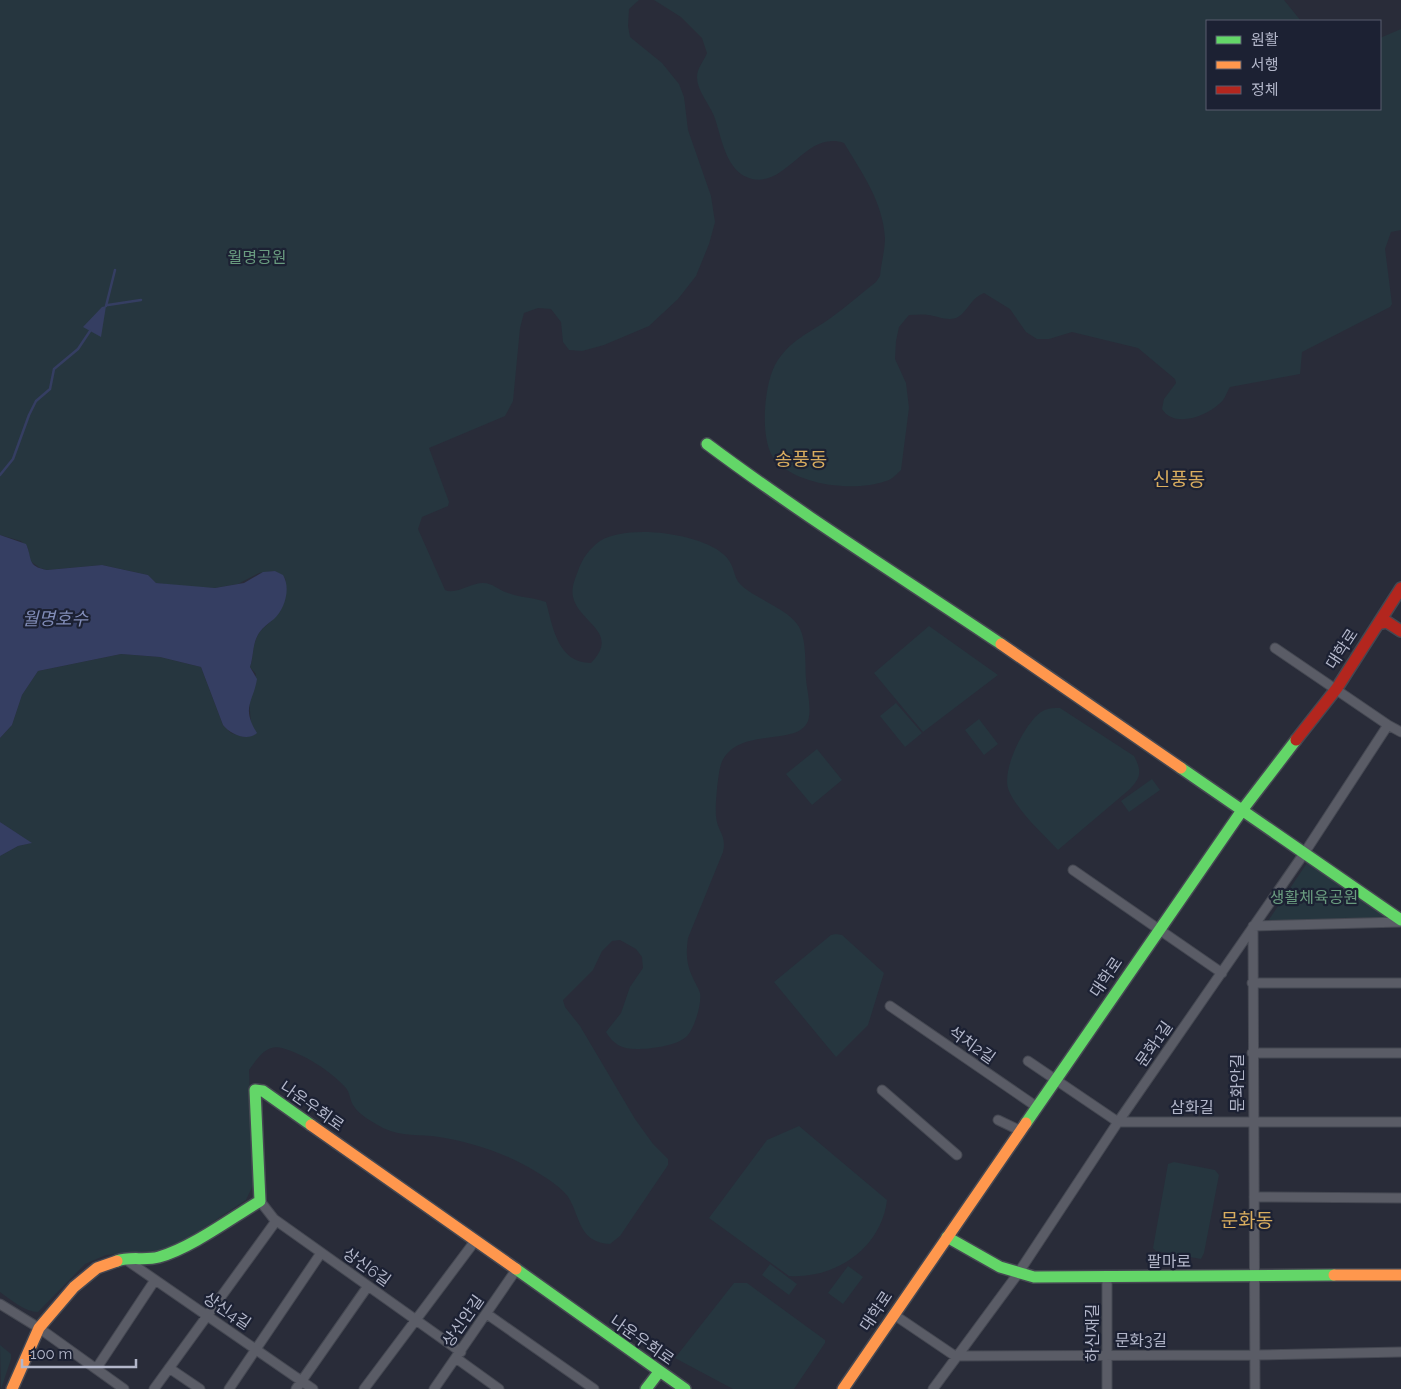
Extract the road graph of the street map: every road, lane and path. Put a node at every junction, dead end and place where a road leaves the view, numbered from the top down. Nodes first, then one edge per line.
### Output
1 (707, 444) dead end
2 (1401, 588) edge
3 (1378, 624) junction
4 (1401, 631) edge
5 (1275, 648) dead end
6 (1337, 688) junction
7 (1388, 725) junction
8 (1401, 732) edge
9 (1243, 809) junction
10 (1305, 852) junction
11 (1073, 870) dead end
12 (1401, 921) edge
13 (1253, 926) junction
14 (1159, 930) junction
15 (1222, 973) junction
16 (1252, 983) junction
17 (1401, 983) edge
18 (890, 1006) dead end
19 (1252, 1053) junction
20 (1401, 1054) edge
21 (1028, 1061) dead end
22 (1057, 1080) junction
23 (882, 1090) dead end
24 (1037, 1107) junction
25 (998, 1120) dead end
26 (1118, 1122) junction
27 (1401, 1122) edge
28 (1252, 1123) junction
29 (1021, 1131) junction
30 (956, 1155) dead end
31 (1254, 1197) junction
32 (1401, 1198) edge
33 (260, 1201) junction
34 (276, 1221) junction
35 (947, 1237) junction
36 (475, 1241) junction
37 (322, 1253) junction
38 (124, 1258) junction
39 (516, 1270) junction
40 (1017, 1275) junction
41 (1401, 1275) edge
42 (1253, 1277) junction
43 (1107, 1278) junction
44 (155, 1280) junction
45 (368, 1286) junction
46 (0, 1304) edge
47 (487, 1314) junction
48 (893, 1314) junction
49 (207, 1316) junction
50 (414, 1319) junction
51 (39, 1328) junction
52 (255, 1348) junction
53 (1401, 1352) edge
54 (458, 1355) junction
55 (1107, 1355) junction
56 (955, 1356) junction
57 (1254, 1356) junction
58 (168, 1368) junction
59 (96, 1369) junction
60 (659, 1372) junction
61 (302, 1381) junction
62 (12, 1389) edge
63 (124, 1389) edge
64 (154, 1389) edge
65 (200, 1389) edge
66 (228, 1389) edge
67 (296, 1389) edge
68 (313, 1389) edge
69 (364, 1389) edge
70 (434, 1389) edge
71 (499, 1389) edge
72 (594, 1389) edge
73 (646, 1389) edge
74 (685, 1389) edge
75 (843, 1389) edge
76 (933, 1389) edge
77 (1107, 1389) edge
78 (1255, 1389) edge

1 - 9 street
2 - 3 street, 대학로
3 - 4 street
3 - 6 street, 대학로
5 - 6 street
6 - 7 street
6 - 9 street, 대학로
7 - 8 street
7 - 10 street, 문화1길
9 - 10 street
9 - 14 street, 대학로
10 - 12 street
10 - 13 street, 문화1길
11 - 14 street
12 - 13 street
13 - 15 street, 문화1길
13 - 16 street, 문화안길
14 - 15 street
14 - 22 street, 대학로
15 - 26 street, 문화1길
16 - 17 street
16 - 19 street, 문화안길
18 - 24 street, 석치2길
19 - 20 street
19 - 28 street, 문화안길
21 - 22 street
22 - 24 street, 대학로
22 - 26 street
23 - 30 street
24 - 29 street, 대학로
25 - 29 street
26 - 28 street, 삼화길
26 - 40 street, 문화1길
27 - 28 street, 삼화길
28 - 31 street, 문화안길
29 - 35 street, 대학로
31 - 32 street
31 - 42 street, 문화안길
33 - 34 street, 상신6길
33 - 36 street, 나운우회로
33 - 38 street
34 - 37 street, 상신6길
34 - 49 street
35 - 40 street, 팔마로
35 - 48 street, 대학로
36 - 39 street, 나운우회로
36 - 50 street
37 - 45 street, 상신6길
37 - 52 street
38 - 44 street, 상신4길
38 - 51 street
39 - 47 street, 상신안길
39 - 60 street, 나운우회로
40 - 43 street, 팔마로
40 - 56 street, 문화1길
41 - 42 street, 팔마로
42 - 43 street, 팔마로
42 - 57 street, 문화안길
43 - 55 street, 하신재길
44 - 49 street, 상신4길
44 - 59 street
45 - 50 street, 상신6길
45 - 61 street
46 - 51 street
47 - 54 street, 상신안길
47 - 72 street
48 - 56 street
48 - 75 street, 대학로
49 - 52 street, 상신4길
49 - 58 street
50 - 54 street, 상신6길
50 - 69 street
51 - 59 street
51 - 62 street
52 - 61 street, 상신4길
52 - 66 street
53 - 57 street, 문화3길
54 - 70 street, 상신안길
54 - 71 street, 상신6길
55 - 56 street, 문화3길
55 - 57 street, 문화3길
55 - 77 street, 하신재길
56 - 76 street, 문화1길
57 - 78 street, 문화안길
58 - 64 street
58 - 65 street
59 - 63 street
60 - 73 street
60 - 74 street, 나운우회로
61 - 67 street
61 - 68 street, 상신4길

